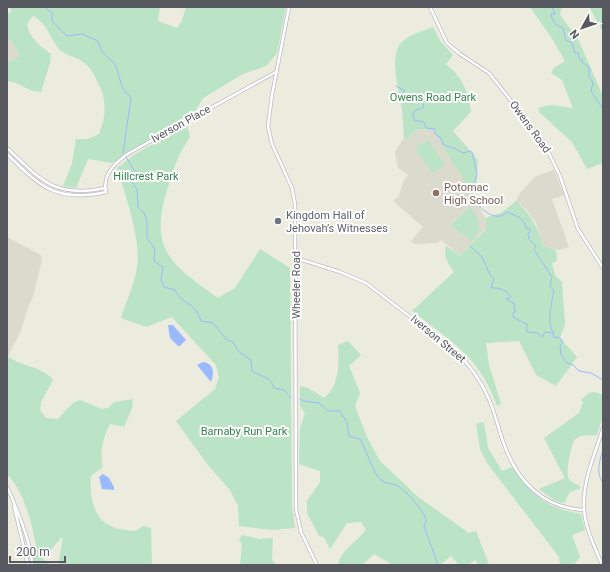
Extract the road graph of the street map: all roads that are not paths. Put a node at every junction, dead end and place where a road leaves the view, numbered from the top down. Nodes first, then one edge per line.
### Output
1 (289, 7) edge
2 (430, 7) edge
3 (276, 72) junction
4 (7, 148) edge
5 (7, 154) edge
6 (106, 188) junction
7 (296, 258) junction
8 (603, 268) edge
9 (603, 428) edge
10 (7, 488) edge
11 (14, 505) junction
12 (584, 510) junction
13 (28, 565) edge
14 (32, 565) edge
15 (317, 565) edge
16 (602, 565) edge

1 - 3 main road, Wheeler Road
2 - 8 main road, Owens Road
3 - 6 main road, Iverson Place
3 - 7 main road, Wheeler Road
4 - 6 main road
5 - 6 main road, Iverson Place
7 - 12 main road, Iverson Street
7 - 15 main road, Wheeler Road
9 - 12 main road
10 - 11 main road
11 - 13 main road
11 - 14 main road
12 - 16 main road

